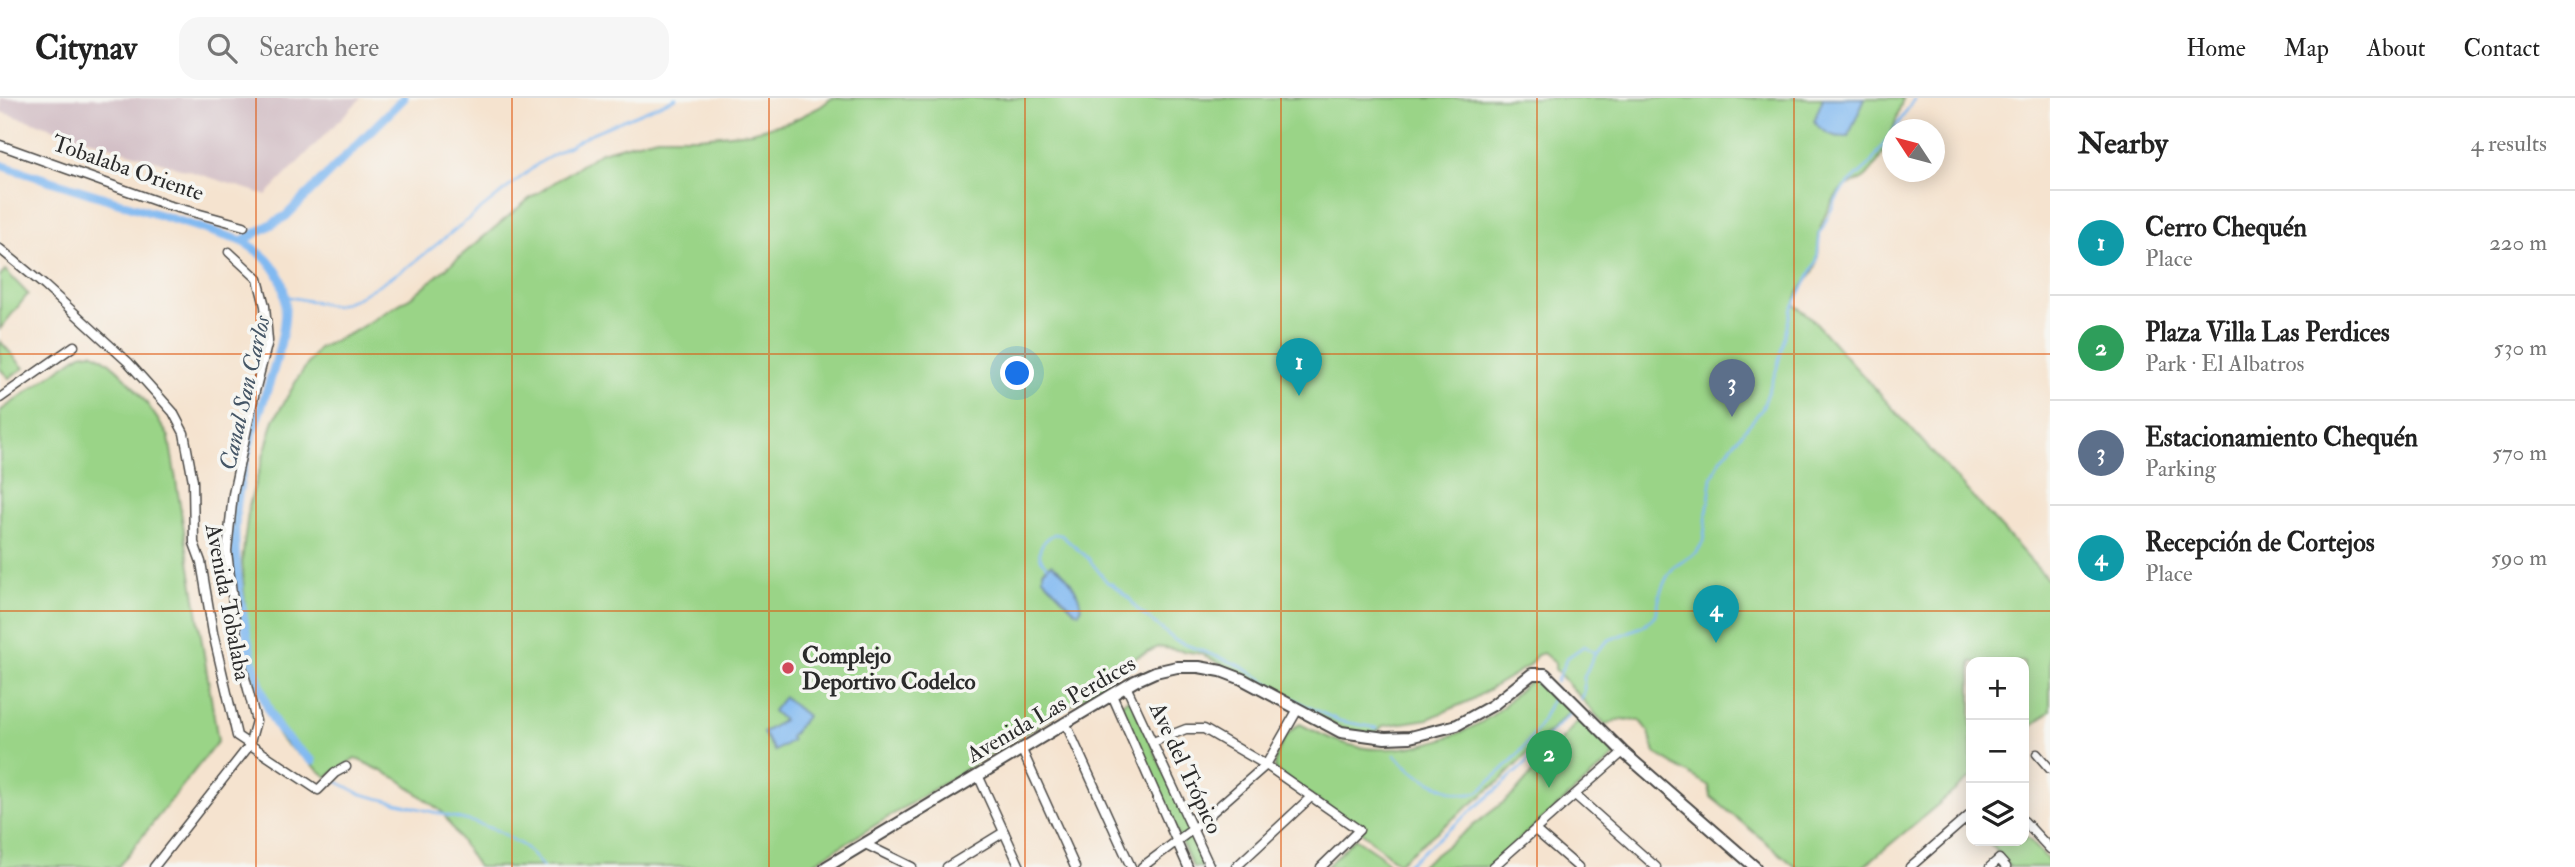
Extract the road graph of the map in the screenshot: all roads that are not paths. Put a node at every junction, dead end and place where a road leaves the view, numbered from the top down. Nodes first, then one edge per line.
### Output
1 (0, 145) edge
2 (244, 226) dead end
3 (0, 249) edge
4 (229, 252) dead end
5 (74, 346) dead end
6 (0, 398) edge
7 (1126, 687) junction
8 (1112, 695) junction
9 (1298, 709) junction
10 (1065, 722) junction
11 (1153, 742) junction
12 (249, 746) junction
13 (1021, 748) junction
14 (1623, 752) junction
15 (2037, 754) dead end
16 (1266, 765) junction
17 (346, 766) dead end
18 (2050, 769) edge
19 (978, 775) junction
20 (1575, 795) junction
21 (1311, 797) junction
22 (1966, 818) edge
23 (2029, 826) edge
24 (1193, 829) junction
25 (1535, 830) junction
26 (1004, 832) junction
27 (1177, 842) junction
28 (865, 844) junction
29 (2050, 849) edge
30 (1498, 866) edge
31 (155, 867) edge
32 (826, 867) edge
33 (912, 867) edge
34 (947, 867) edge
35 (1020, 867) edge
36 (1075, 867) edge
37 (1131, 867) edge
38 (1142, 867) edge
39 (1188, 867) edge
40 (1210, 867) edge
41 (1236, 867) edge
42 (1321, 867) edge
43 (1578, 867) edge
44 (1657, 867) edge
45 (1755, 867) edge
46 (1910, 867) edge
47 (1990, 867) edge
48 (2006, 867) edge

1 - 2 street, Tobalaba Oriente
3 - 12 street, Avenida Tobalaba
4 - 12 street
5 - 6 street
7 - 8 street, Avenida Las Perdices
7 - 9 street, Avenida Las Perdices
7 - 11 street, Ave del Trópico
8 - 10 street, Avenida Las Perdices
8 - 27 street, Ave del Trópico
9 - 14 street, Avenida Las Perdices
9 - 16 street
10 - 13 street, Avenida Las Perdices
10 - 37 street
11 - 16 street
11 - 24 street, Ave del Trópico
12 - 17 street, Avenida Tobalaba
12 - 31 street
13 - 19 street, Avenida Las Perdices
13 - 36 street
14 - 20 street
14 - 45 street, Avenida Las Perdices
15 - 18 street
16 - 21 street
16 - 24 street
19 - 26 street
19 - 28 street, Avenida Las Perdices
20 - 25 street
20 - 44 street
21 - 41 street
21 - 42 street
22 - 46 street
23 - 29 street
24 - 27 street
24 - 40 street, Ave del Trópico
25 - 30 street
25 - 43 street
26 - 34 street
26 - 35 street
27 - 38 street
27 - 39 street, Ave del Trópico
28 - 32 street, Avenida Las Perdices
28 - 33 street
47 - 48 street

